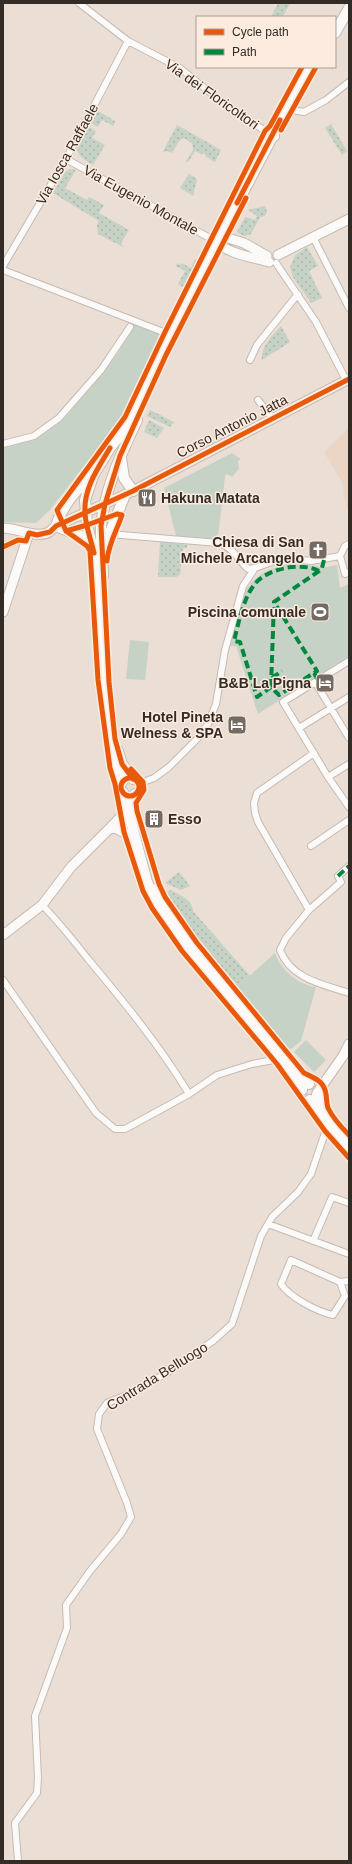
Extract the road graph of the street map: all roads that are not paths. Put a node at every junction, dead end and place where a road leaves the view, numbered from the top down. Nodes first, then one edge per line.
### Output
1 (79, 3) edge
2 (344, 3) edge
3 (349, 8) edge
4 (336, 18) edge
5 (336, 31) edge
6 (128, 41) junction
7 (309, 68) edge
8 (315, 68) edge
9 (349, 82) edge
10 (288, 114) junction
11 (272, 134) junction
12 (66, 159) junction
13 (349, 219) edge
14 (313, 237) junction
15 (221, 242) junction
16 (272, 259) junction
17 (3, 266) edge
18 (3, 270) edge
19 (298, 294) junction
20 (349, 308) edge
21 (130, 327) dead end
22 (170, 335) junction
23 (250, 360) dead end
24 (348, 379) edge
25 (258, 400) dead end
26 (273, 419) junction
27 (3, 444) edge
28 (120, 456) junction
29 (93, 476) junction
30 (129, 493) junction
31 (105, 504) junction
32 (85, 513) junction
33 (54, 527) junction
34 (3, 528) edge
35 (109, 534) junction
36 (29, 536) junction
37 (347, 545) edge
38 (93, 546) junction
39 (3, 547) edge
40 (102, 551) junction
41 (340, 556) junction
42 (255, 568) junction
43 (349, 572) edge
44 (3, 612) edge
45 (349, 661) edge
46 (315, 682) junction
47 (349, 697) edge
48 (331, 708) junction
49 (299, 728) junction
50 (346, 728) edge
51 (349, 738) edge
52 (314, 753) junction
53 (349, 764) edge
54 (328, 777) junction
55 (135, 785) junction
56 (122, 787) junction
57 (349, 807) edge
58 (127, 810) junction
59 (349, 820) edge
60 (109, 829) junction
61 (134, 838) junction
62 (311, 846) dead end
63 (349, 866) edge
64 (42, 905) junction
65 (309, 910) junction
66 (3, 935) edge
67 (3, 980) edge
68 (349, 993) edge
69 (349, 1044) edge
70 (279, 1059) junction
71 (329, 1075) junction
72 (307, 1086) junction
73 (189, 1094) junction
74 (315, 1096) junction
75 (328, 1124) junction
76 (349, 1142) edge
77 (349, 1150) edge
78 (349, 1203) edge
79 (268, 1224) junction
80 (313, 1240) junction
81 (349, 1254) edge
82 (349, 1281) edge
83 (340, 1282) junction
84 (349, 1290) edge
85 (344, 1298) junction
86 (18, 1861) edge

1 - 6 street, Via dei Floricoltori
2 - 4 main road
3 - 5 main road
6 - 11 street, Via dei Floricoltori
6 - 12 street, Via Iosca Raffaele
7 - 10 main road
8 - 10 main road
9 - 10 street
10 - 11 main road
11 - 15 main road
12 - 15 street, Via Eugenio Montale
12 - 17 street, Via Iosca Raffaele
13 - 14 main road
14 - 16 main road
14 - 20 street
15 - 16 main road
15 - 22 main road
15 - 28 main road
16 - 19 street
18 - 22 street
19 - 23 street
19 - 24 street
21 - 27 street
22 - 29 main road
24 - 26 main road, Corso Antonio Jatta
25 - 26 street
26 - 30 main road, Corso Antonio Jatta
28 - 30 main road
28 - 31 main road
29 - 32 main road
29 - 33 main road
30 - 31 main road, Corso Antonio Jatta
30 - 35 main road
31 - 32 main road, Corso Antonio Jatta
31 - 40 main road
32 - 33 main road, Corso Antonio Jatta
32 - 38 main road
33 - 36 main road, Corso Antonio Jatta
33 - 38 main road
34 - 36 main road
35 - 40 main road
35 - 42 street
36 - 39 street
36 - 44 main road
37 - 41 street
38 - 56 main road
40 - 55 main road
41 - 42 street
41 - 43 street
42 - 55 street
45 - 46 street
46 - 48 street
46 - 49 street
47 - 48 street
48 - 49 street
48 - 50 street
49 - 52 street
50 - 51 street
52 - 54 street
52 - 65 street
53 - 54 street
54 - 57 street
55 - 56 main road
55 - 56 main road
55 - 72 main road
56 - 58 main road
58 - 60 main road
58 - 61 main road
59 - 62 street
60 - 61 main road
60 - 64 main road
61 - 70 main road
63 - 65 street
64 - 66 main road
64 - 73 street
65 - 68 street
67 - 73 street
69 - 71 main road
70 - 72 main road
70 - 73 street
71 - 72 main road
71 - 74 main road
72 - 74 main road
74 - 75 main road
74 - 76 main road
75 - 77 main road
75 - 79 street, Contrada Belluogo
78 - 80 street
79 - 80 street
79 - 86 street, Contrada Belluogo
80 - 81 street
82 - 83 street
83 - 85 street
83 - 85 street
84 - 85 street

